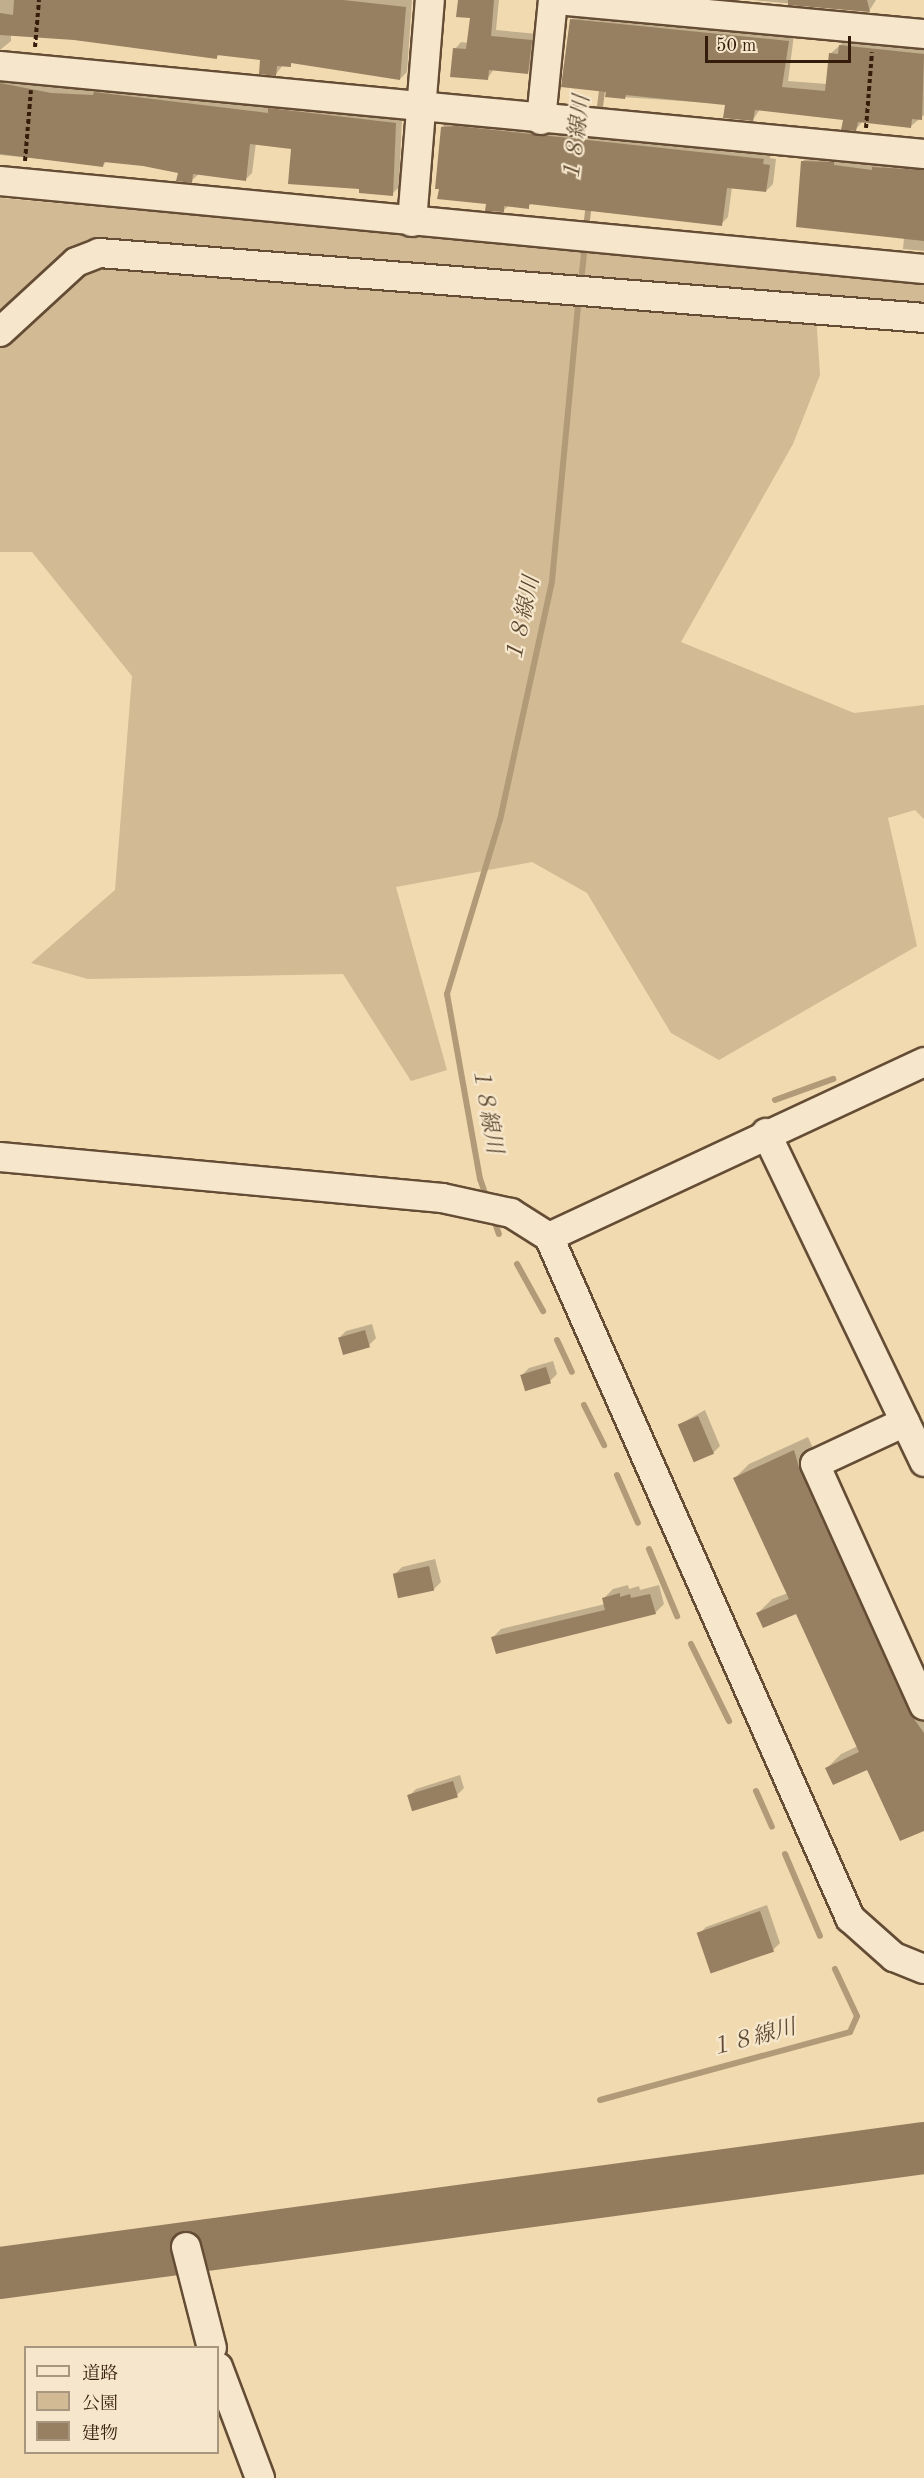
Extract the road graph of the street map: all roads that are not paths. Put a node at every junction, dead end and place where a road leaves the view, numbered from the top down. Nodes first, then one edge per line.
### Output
1 (430, 0) edge
2 (555, 0) edge
3 (924, 34) edge
4 (0, 66) edge
5 (420, 108) junction
6 (541, 120) junction
7 (924, 154) edge
8 (0, 181) edge
9 (412, 222) junction
10 (924, 269) edge
11 (924, 318) edge
12 (0, 332) edge
13 (924, 1062) edge
14 (766, 1133) junction
15 (0, 1157) edge
16 (549, 1237) junction
17 (905, 1422) junction
18 (924, 1462) edge
19 (924, 1705) edge
20 (924, 1969) edge
21 (186, 2247) dead end
22 (211, 2346) edge
23 (219, 2370) edge
24 (260, 2478) edge

1 - 5 street
2 - 3 street
2 - 6 street
4 - 5 street
5 - 6 street
5 - 9 street
6 - 7 street
8 - 9 street
9 - 10 street
11 - 12 street
13 - 14 street
14 - 16 street
14 - 17 street
15 - 16 street
16 - 20 street
17 - 18 street
17 - 19 street
21 - 22 street
23 - 24 street

